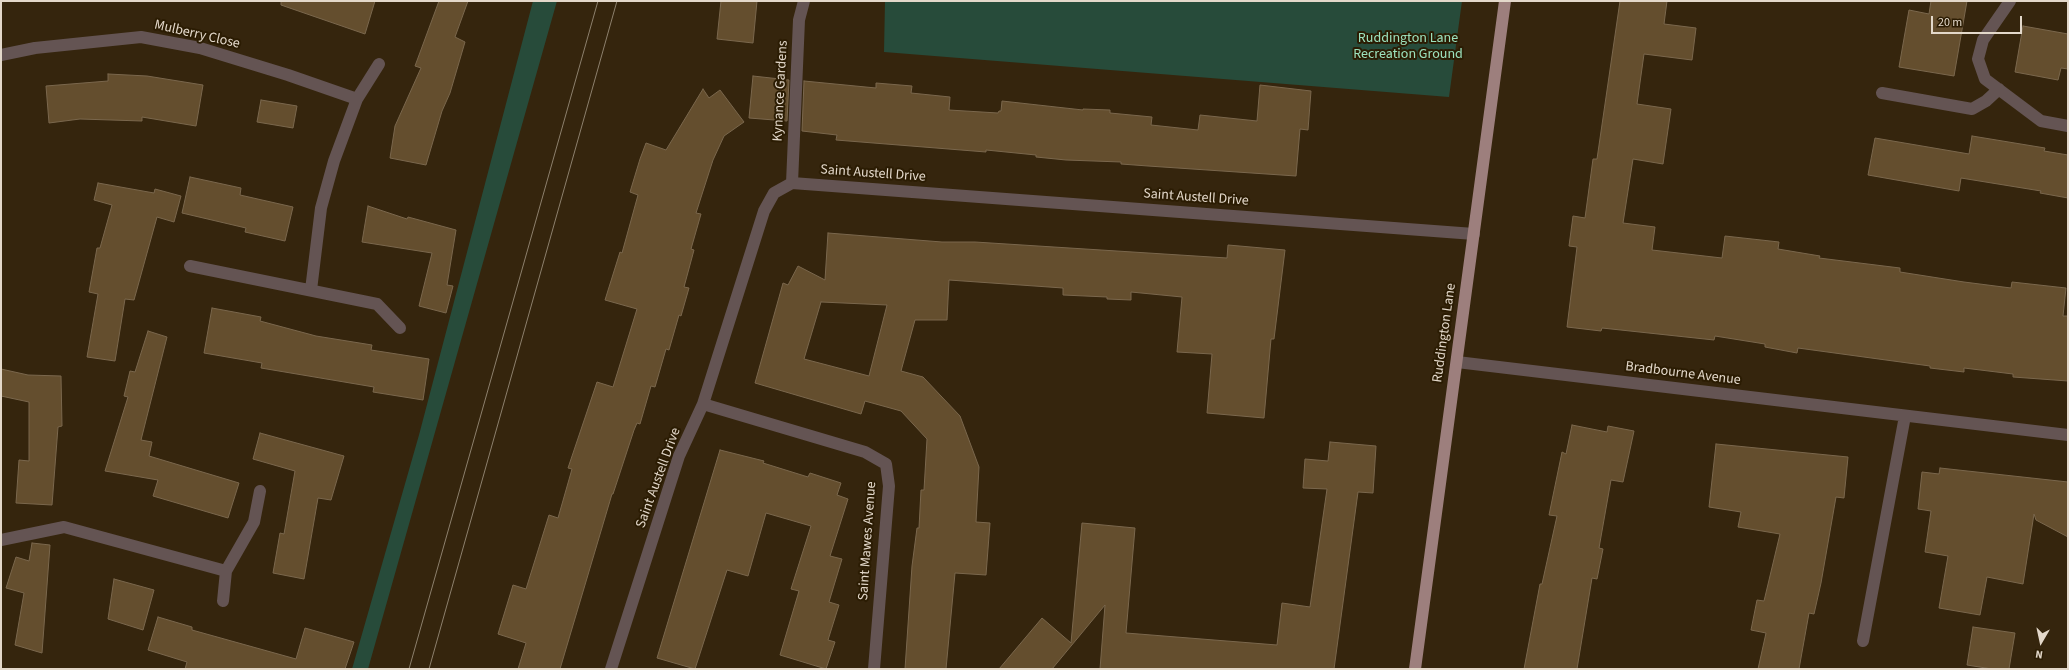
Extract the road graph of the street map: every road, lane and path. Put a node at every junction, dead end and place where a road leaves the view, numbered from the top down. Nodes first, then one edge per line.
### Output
1 (804, 1) edge
2 (1505, 1) edge
3 (2010, 1) edge
4 (1, 55) edge
5 (379, 64) dead end
6 (1999, 89) junction
7 (1882, 93) dead end
8 (357, 99) junction
9 (2068, 126) edge
10 (792, 183) junction
11 (1474, 234) junction
12 (190, 266) dead end
13 (311, 290) junction
14 (400, 328) dead end
15 (1457, 362) junction
16 (703, 404) junction
17 (1905, 416) junction
18 (2068, 436) edge
19 (260, 491) dead end
20 (1, 540) edge
21 (226, 571) junction
22 (223, 602) dead end
23 (1863, 641) dead end
24 (611, 669) edge
25 (874, 669) edge
26 (1416, 669) edge

1 - 10 street, Kynance Gardens
2 - 11 main road, Ruddington Lane
3 - 6 street
4 - 8 street, Mulberry Close
5 - 8 street
6 - 7 street
6 - 9 street
8 - 13 street
10 - 11 street, Saint Austell Drive
10 - 16 street, Saint Austell Drive
11 - 15 main road, Ruddington Lane
12 - 13 street
13 - 14 street
15 - 17 street, Bradbourne Avenue
15 - 26 main road, Ruddington Lane
16 - 24 street, Saint Austell Drive
16 - 25 street, Saint Mawes Avenue
17 - 18 street, Bradbourne Avenue
17 - 23 street
19 - 21 street
20 - 21 street
21 - 22 street

